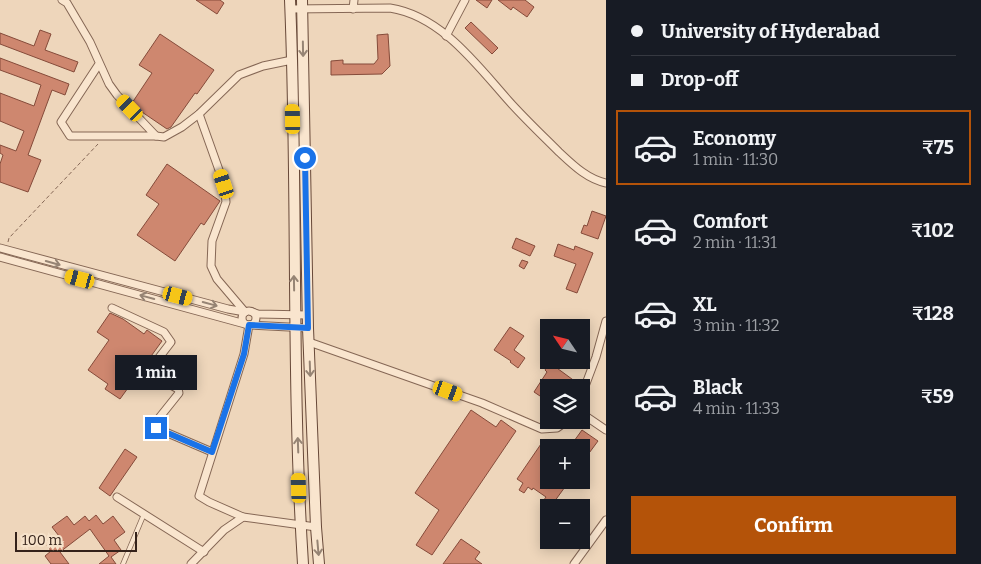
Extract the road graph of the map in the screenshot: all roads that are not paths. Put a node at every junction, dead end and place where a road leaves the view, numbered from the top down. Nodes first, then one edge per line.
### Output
1 (62, 0) edge
2 (354, 0) edge
3 (465, 0) edge
4 (302, 4) edge
5 (290, 5) edge
6 (353, 9) junction
7 (446, 36) junction
8 (292, 60) junction
9 (99, 64) junction
10 (199, 114) junction
11 (156, 136) junction
12 (606, 184) edge
13 (3, 249) edge
14 (2, 257) edge
15 (112, 308) dead end
16 (249, 312) junction
17 (308, 315) junction
18 (295, 316) junction
19 (606, 321) edge
20 (248, 324) junction
21 (295, 328) junction
22 (308, 328) junction
23 (309, 342) junction
24 (588, 379) edge
25 (590, 419) edge
26 (540, 428) edge
27 (606, 430) edge
28 (212, 452) junction
29 (117, 497) dead end
30 (144, 514) junction
31 (243, 516) junction
32 (606, 520) edge
33 (300, 526) junction
34 (316, 527) junction
35 (204, 552) junction
36 (123, 564) edge
37 (191, 564) edge
38 (303, 564) edge
39 (319, 564) edge
40 (574, 564) edge

1 - 9 street
2 - 6 street
3 - 7 street
4 - 5 street
4 - 6 street
4 -> 17 street
5 - 8 street
6 - 7 street
7 - 12 street
8 - 10 street
18 -> 8 street
9 - 11 street
9 - 11 street
10 - 11 street
10 - 16 street
13 - 14 street
13 -> 16 street
20 -> 14 street
15 - 28 street
16 - 18 street
16 - 20 street
16 - 20 street
17 - 18 street
17 - 22 street
18 - 21 street
19 - 24 street
20 - 21 street
20 - 28 street
21 - 22 street
33 -> 21 street
22 - 23 street
23 - 26 street
23 -> 34 street
25 - 27 street
28 - 31 street
29 - 30 street
30 - 35 street
30 - 36 lane
31 - 33 street
31 - 35 street
32 - 40 street
33 - 34 street
33 - 38 street
34 -> 39 street
35 - 37 street

